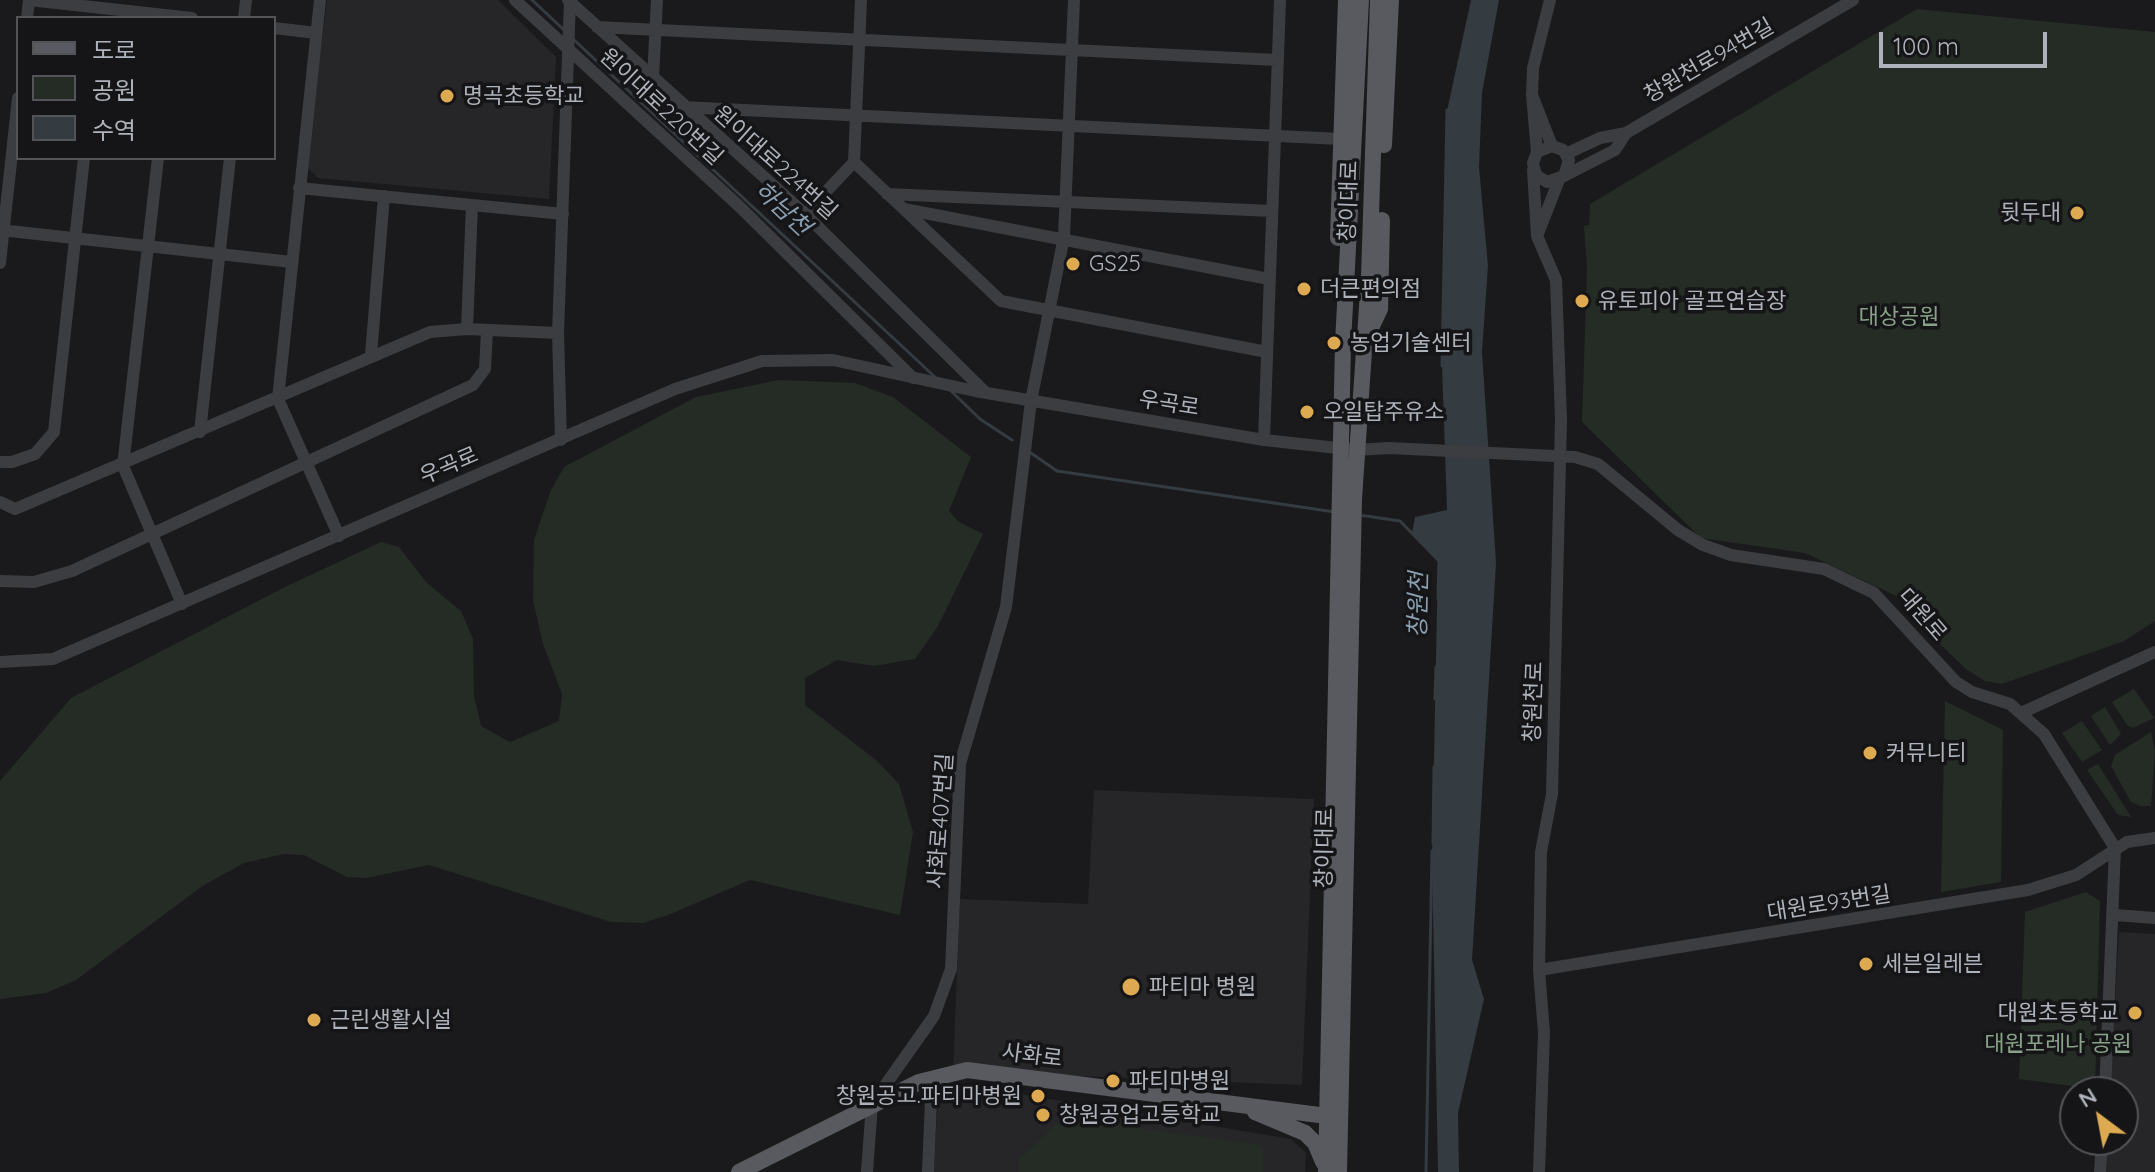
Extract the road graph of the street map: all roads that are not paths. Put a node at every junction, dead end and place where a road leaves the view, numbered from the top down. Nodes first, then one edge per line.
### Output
1 (29, 0) edge
2 (171, 0) edge
3 (320, 0) edge
4 (515, 0) edge
5 (657, 0) edge
6 (861, 0) edge
7 (1074, 0) edge
8 (1280, 0) edge
9 (1346, 0) edge
10 (1361, 0) edge
11 (1378, 0) edge
12 (1391, 0) edge
13 (1550, 0) edge
14 (1853, 0) edge
15 (570, 3) edge
16 (100, 9) edge
17 (169, 15) junction
18 (177, 16) edge
19 (597, 27) junction
20 (276, 28) edge
21 (656, 30) junction
22 (316, 33) junction
23 (860, 38) junction
24 (570, 47) junction
25 (1070, 50) junction
26 (1277, 60) junction
27 (653, 78) junction
28 (1532, 95) junction
29 (682, 107) junction
30 (858, 113) junction
31 (16, 114) edge
32 (1069, 126) junction
33 (1626, 133) junction
34 (1275, 135) junction
35 (1340, 139) junction
36 (1552, 146) junction
37 (1537, 152) junction
38 (1566, 154) junction
39 (84, 160) edge
40 (158, 160) edge
41 (230, 160) edge
42 (854, 162) junction
43 (1533, 170) junction
44 (1562, 178) junction
45 (299, 188) junction
46 (887, 194) junction
47 (384, 196) junction
48 (1066, 201) junction
49 (472, 205) junction
50 (904, 209) junction
51 (1272, 211) junction
52 (563, 214) junction
53 (805, 214) junction
54 (2, 230) edge
55 (1537, 236) junction
56 (74, 237) junction
57 (1064, 237) junction
58 (148, 247) junction
59 (220, 255) junction
60 (292, 262) junction
61 (0, 263) edge
62 (1269, 279) junction
63 (1049, 310) junction
64 (467, 329) junction
65 (487, 331) junction
66 (558, 333) junction
67 (1365, 339) junction
68 (1343, 343) junction
69 (1267, 352) junction
70 (371, 355) junction
71 (919, 381) junction
72 (980, 392) junction
73 (278, 399) junction
74 (1031, 401) junction
75 (200, 432) junction
76 (561, 440) junction
77 (1264, 440) junction
78 (1348, 449) junction
79 (1560, 456) junction
80 (0, 462) edge
81 (304, 463) junction
82 (123, 466) junction
83 (0, 502) edge
84 (1346, 527) junction
85 (153, 532) junction
86 (339, 536) junction
87 (0, 581) edge
88 (182, 604) junction
89 (2155, 652) edge
90 (0, 662) edge
91 (2021, 713) junction
92 (2155, 838) edge
93 (2115, 848) junction
94 (2115, 915) junction
95 (2155, 918) edge
96 (1539, 970) junction
97 (2106, 1076) edge
98 (932, 1077) junction
99 (1327, 1087) junction
100 (872, 1104) junction
101 (1239, 1105) junction
102 (1334, 1117) junction
103 (1331, 1171) edge
104 (739, 1172) edge
105 (867, 1172) edge
106 (928, 1172) edge
107 (1539, 1172) edge

1 - 16 street
2 - 17 street
3 - 22 street
4 - 24 street, 원이대로220번길
5 - 21 street
6 - 23 street
7 - 25 street, 사화로407번길
8 - 26 street
9 - 35 main road
10 - 68 main road, 창이대로
11 - 67 main road, 창이대로
12 - 67 main road
13 - 28 street
14 - 33 street, 창원천로94번길
15 - 19 street, 원이대로224번길
15 - 24 street
16 - 17 street
17 - 18 street
19 - 21 street
19 - 27 street, 원이대로224번길
20 - 22 street
21 - 23 street
21 - 27 street
22 - 45 street
23 - 25 street
23 - 30 street
24 - 52 street
24 - 71 street, 원이대로220번길
25 - 26 street
25 - 32 street, 사화로407번길
26 - 34 street
27 - 29 street, 원이대로224번길
28 - 36 street
28 - 37 street
29 - 30 street
29 - 53 street, 원이대로224번길
30 - 32 street
30 - 42 street
31 - 54 street
32 - 34 street
32 - 48 street, 사화로407번길
33 - 38 street
33 - 44 street
34 - 35 street
34 - 51 street
35 - 68 main road
36 - 37 street
36 - 38 street
37 - 43 street
38 - 44 street
39 - 56 street
40 - 58 street
41 - 59 street
42 - 46 street
42 - 53 street
43 - 44 street
43 - 55 street, 창원천로
44 - 55 street
45 - 47 street
45 - 60 street
46 - 48 street
46 - 50 street
47 - 49 street
47 - 70 street
48 - 51 street
48 - 57 street, 사화로407번길
49 - 52 street
49 - 64 street
50 - 57 street
50 - 63 street
51 - 62 street
52 - 66 street
53 - 72 street, 원이대로224번길
54 - 56 street
54 - 61 street
55 - 79 street, 창원천로
56 - 58 street
56 - 80 street
57 - 62 street
57 - 63 street, 사화로407번길
58 - 59 street
58 - 82 street
59 - 60 street
59 - 75 street
60 - 73 street
62 - 69 street
63 - 69 street
63 - 74 street, 사화로407번길
64 - 65 street
64 - 70 street
65 - 66 street
65 - 81 street
66 - 76 street
67 - 78 main road, 창이대로
68 - 78 main road, 창이대로
69 - 77 street
70 - 73 street
71 - 72 street, 우곡로
71 - 76 street, 우곡로
72 - 74 street, 우곡로
73 - 75 street
73 - 81 street
74 - 77 street, 우곡로
74 - 100 street, 사화로407번길
75 - 82 street
76 - 86 street, 우곡로
77 - 78 street, 우곡로
78 - 79 street, 대원로
78 - 84 main road, 창이대로
79 - 91 street, 대원로
79 - 96 street, 창원천로
81 - 85 street
81 - 86 street
82 - 83 street
82 - 85 street
84 - 99 main road, 창이대로
84 - 102 main road, 창이대로
85 - 87 street
85 - 88 street
86 - 88 street, 우곡로
88 - 90 street, 우곡로
89 - 91 street
91 - 93 street, 대원로
92 - 93 street
93 - 94 street
93 - 96 street, 대원로93번길
94 - 95 street
94 - 97 street
96 - 107 street, 창원천로
98 - 100 main road, 사화로
98 - 101 main road, 사화로
98 - 106 street
99 - 101 main road
99 - 102 main road, 창이대로
100 - 104 main road, 사화로
100 - 105 street
101 - 102 main road, 사화로
101 - 103 main road
102 - 103 main road, 창이대로

